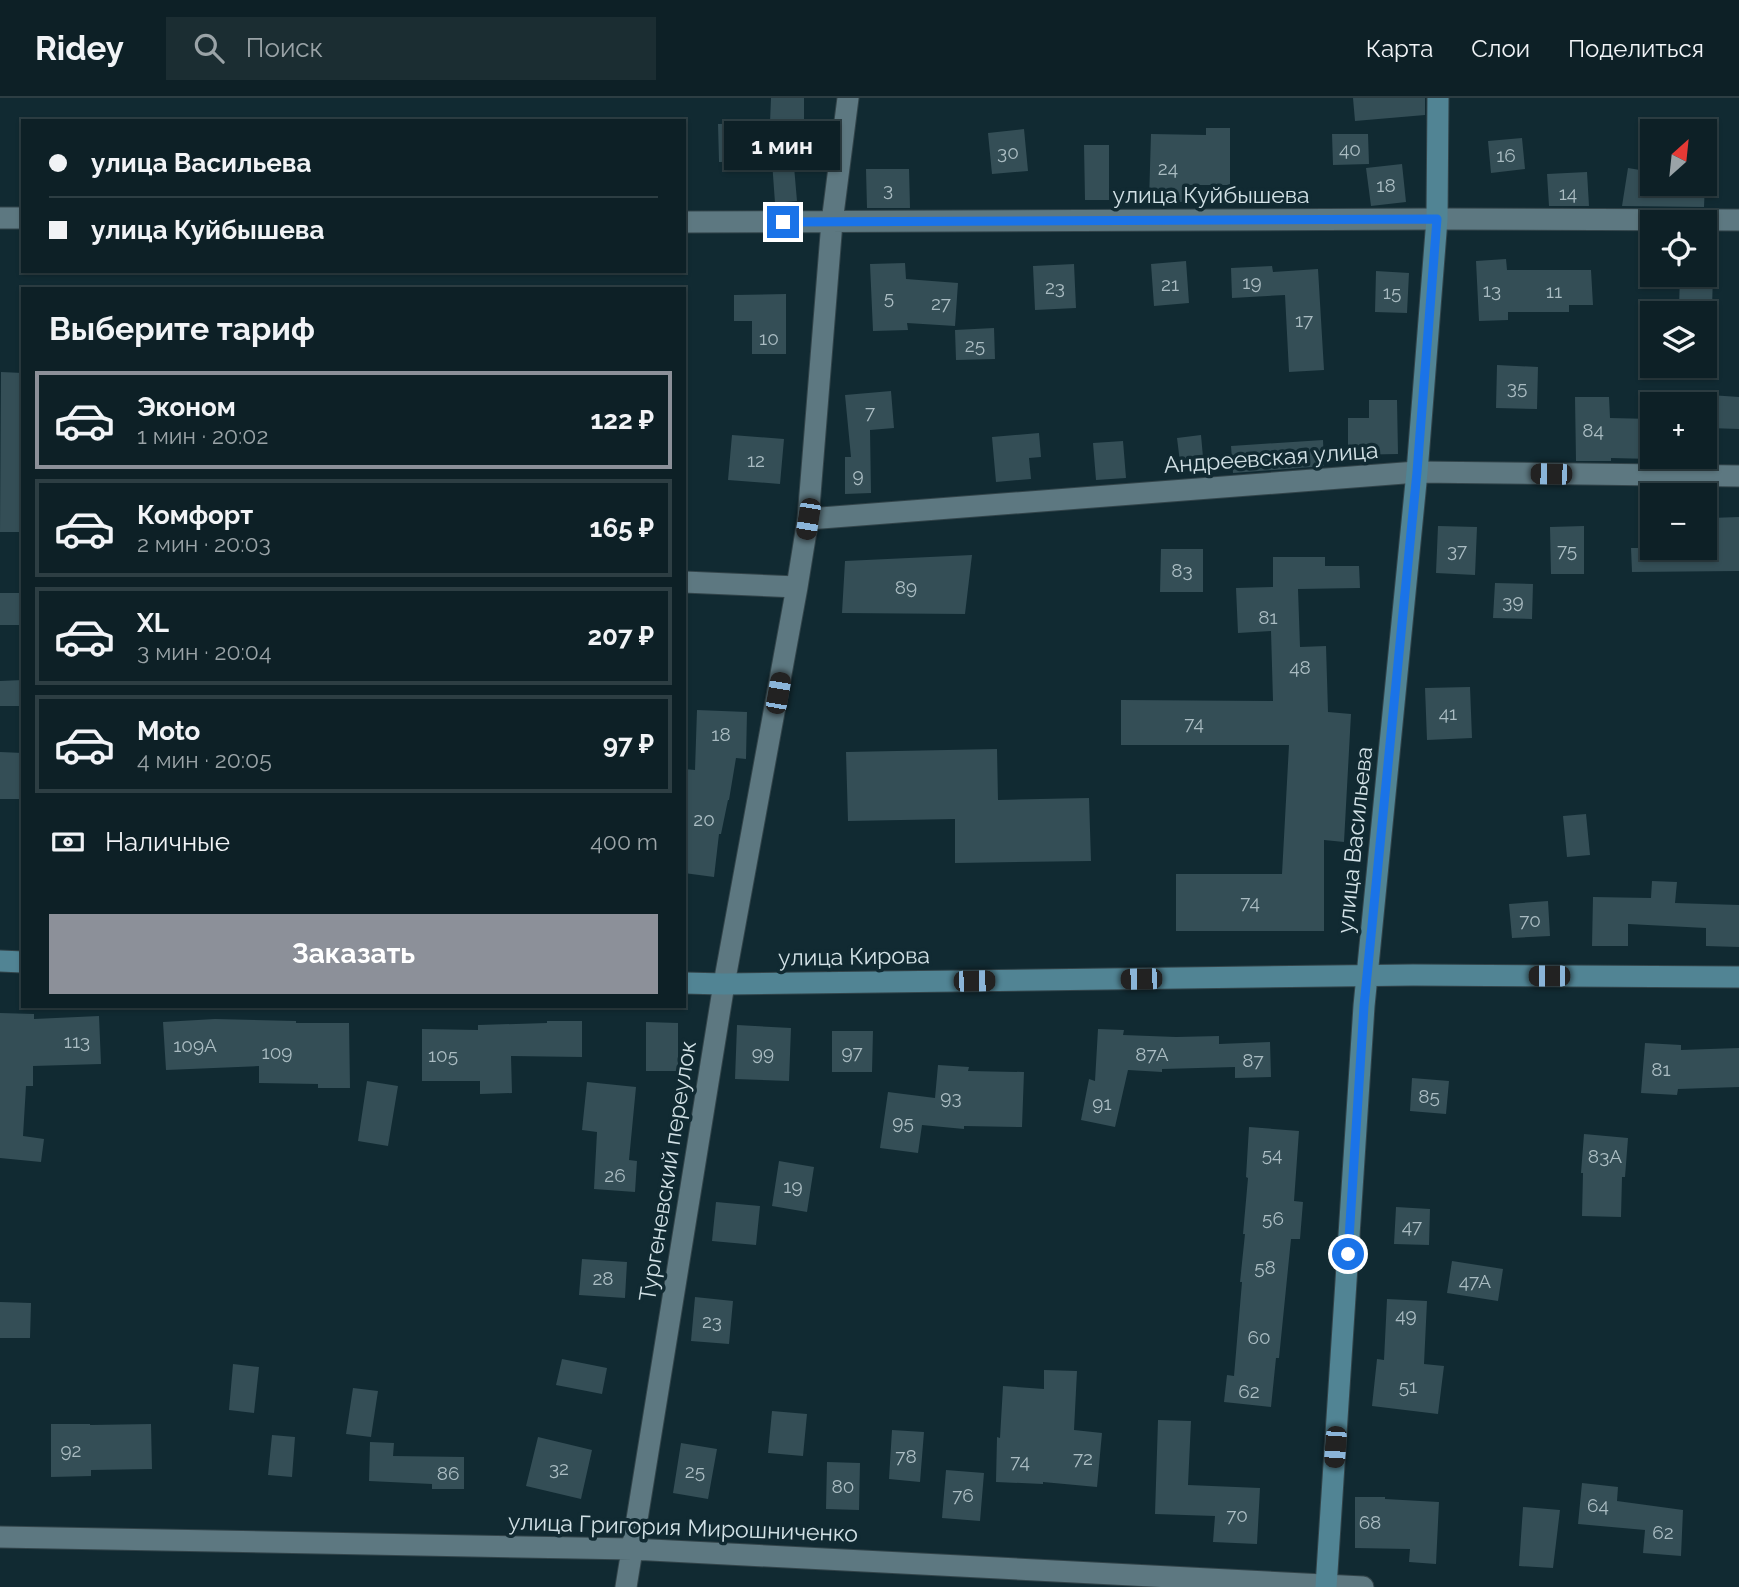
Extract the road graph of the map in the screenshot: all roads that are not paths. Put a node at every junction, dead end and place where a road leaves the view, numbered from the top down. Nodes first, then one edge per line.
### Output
1 (848, 98) edge
2 (1438, 98) edge
3 (0, 218) edge
4 (21, 218) edge
5 (1437, 219) junction
6 (1739, 220) edge
7 (686, 222) edge
8 (832, 222) junction
9 (1417, 472) junction
10 (1739, 476) edge
11 (808, 519) junction
12 (686, 582) edge
13 (797, 587) junction
14 (0, 961) edge
15 (21, 962) edge
16 (1368, 975) junction
17 (1739, 977) edge
18 (686, 983) edge
19 (724, 984) junction
20 (0, 1537) edge
21 (632, 1549) junction
22 (1326, 1586) edge
23 (626, 1587) edge
24 (1363, 1587) edge

1 - 8 street, Тургеневский переулок
2 - 5 street, улица Васильева
3 - 4 street
5 - 6 street, улица Куйбышева
5 - 8 street, улица Куйбышева
5 - 9 street, улица Васильева
7 - 8 street, улица Куйбышева
8 - 11 street, Тургеневский переулок
9 - 10 street, Андреевская улица
9 - 11 street, Андреевская улица
9 - 16 street, улица Васильева
11 - 13 street, Тургеневский переулок
12 - 13 street
13 - 19 street, Тургеневский переулок
14 - 15 street
16 - 17 street, улица Кирова
16 - 19 street, улица Кирова
16 - 22 street, улица Васильева
18 - 19 street, улица Кирова
19 - 21 street, Тургеневский переулок
20 - 21 street, улица Григория Мирошниченко
21 - 22 street, улица Григория Мирошниченко
21 - 23 street, Тургеневский переулок
22 - 24 street, улица Григория Мирошниченко

